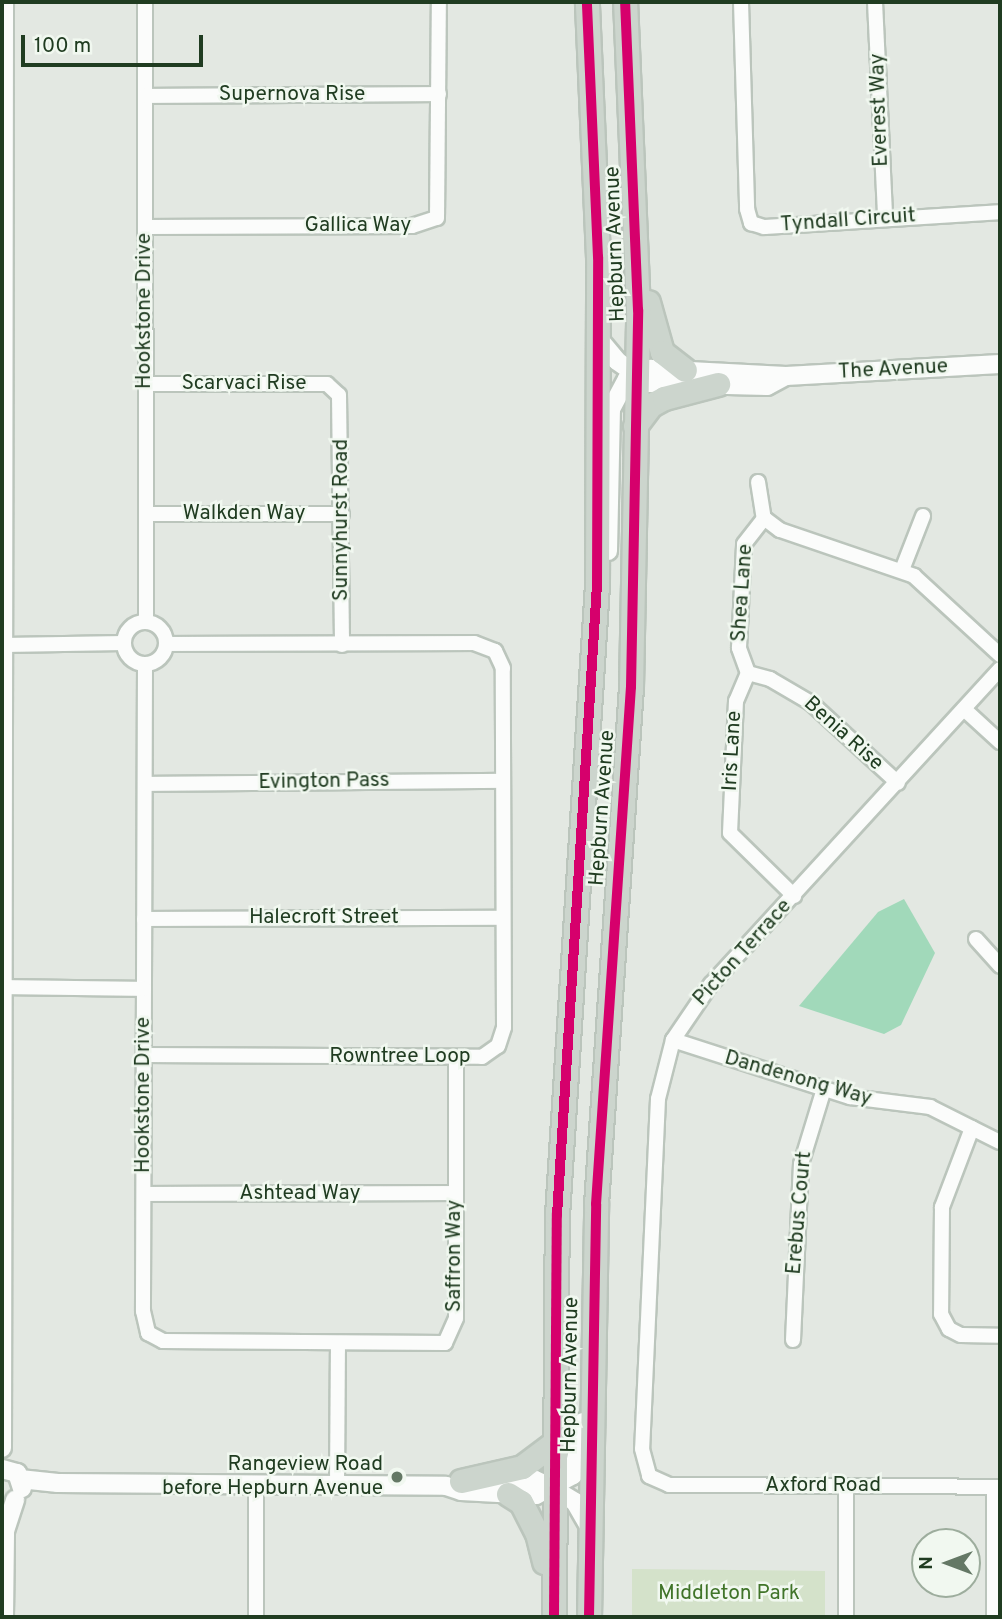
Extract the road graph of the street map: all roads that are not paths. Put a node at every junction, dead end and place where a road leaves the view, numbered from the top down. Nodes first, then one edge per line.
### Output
1 (4, 2) edge
2 (145, 2) edge
3 (439, 2) edge
4 (587, 2) edge
5 (625, 2) edge
6 (741, 2) edge
7 (875, 2) edge
8 (3, 62) edge
9 (439, 94) junction
10 (145, 96) junction
11 (633, 165) junction
12 (1000, 212) edge
13 (885, 218) junction
14 (145, 227) junction
15 (598, 338) junction
16 (1000, 364) edge
17 (685, 370) junction
18 (637, 375) junction
19 (786, 376) junction
20 (146, 384) junction
21 (718, 384) junction
22 (339, 395) joint
23 (3, 413) edge
24 (635, 426) junction
25 (758, 482) dead end
26 (146, 514) junction
27 (342, 514) junction
28 (923, 516) dead end
29 (764, 518) junction
30 (902, 570) junction
31 (597, 586) junction
32 (146, 621) junction
33 (124, 643) junction
34 (167, 644) junction
35 (4, 645) junction
36 (342, 645) junction
37 (1000, 655) edge
38 (145, 664) junction
39 (1000, 669) edge
40 (748, 673) junction
41 (964, 709) junction
42 (1000, 742) edge
43 (503, 781) junction
44 (898, 783) junction
45 (145, 784) junction
46 (3, 868) edge
47 (794, 896) junction
48 (503, 918) junction
49 (144, 919) junction
50 (976, 939) dead end
51 (1000, 966) edge
52 (3, 987) edge
53 (144, 989) junction
54 (673, 1040) junction
55 (144, 1055) junction
56 (457, 1058) junction
57 (824, 1088) junction
58 (972, 1128) junction
59 (1000, 1142) edge
60 (2, 1169) edge
61 (456, 1193) junction
62 (144, 1194) junction
63 (591, 1328) junction
64 (1000, 1336) edge
65 (793, 1340) dead end
66 (338, 1345) junction
67 (5, 1429) junction
68 (552, 1444) junction
69 (2, 1448) edge
70 (649, 1476) joint
71 (337, 1483) junction
72 (453, 1483) junction
73 (256, 1484) junction
74 (846, 1486) junction
75 (13, 1487) edge
76 (997, 1487) edge
77 (552, 1488) junction
78 (508, 1494) junction
79 (589, 1526) junction
80 (3, 1527) edge
81 (4, 1617) edge
82 (256, 1617) edge
83 (553, 1617) edge
84 (589, 1617) edge
85 (846, 1617) edge
86 (994, 1617) edge

1 - 8 street
2 - 10 street, Hookstone Drive
3 - 9 street, Gallica Way
4 - 15 main road, Hepburn Avenue
5 - 11 main road, Hepburn Avenue
6 - 13 street, Tyndall Circuit
7 - 13 street, Everest Way
8 - 23 street
9 - 10 street, Supernova Rise
9 - 14 street, Gallica Way
10 - 14 street, Hookstone Drive
11 - 17 main road
11 - 18 main road, Hepburn Avenue
12 - 13 street, Tyndall Circuit
14 - 20 street, Hookstone Drive
15 - 18 street, The Avenue
15 - 31 main road, Hepburn Avenue
16 - 19 street, The Avenue
17 - 18 street, The Avenue
17 - 19 street, The Avenue
18 - 21 street, The Avenue
18 - 24 main road, Hepburn Avenue
18 - 31 street
19 - 21 street, The Avenue
20 - 22 street, Scarvaci Rise
20 - 26 street, Hookstone Drive
21 - 24 main road
22 - 27 street, Sunnyhurst Road
23 - 35 street
24 - 63 main road, Hepburn Avenue
25 - 29 street
26 - 27 street, Walkden Way
26 - 32 street, Hookstone Drive
27 - 36 street, Sunnyhurst Road
28 - 30 street
29 - 30 street
29 - 40 street, Shea Lane
30 - 37 street
31 - 68 main road, Hepburn Avenue
32 - 33 street
32 - 34 street
33 - 35 street
33 - 38 street
34 - 36 street, Rowntree Loop
34 - 38 street
35 - 46 street
36 - 43 street, Rowntree Loop
38 - 45 street, Hookstone Drive
39 - 41 street, Picton Terrace
40 - 44 street, Benia Rise
40 - 47 street, Iris Lane
41 - 42 street
41 - 44 street, Picton Terrace
43 - 45 street, Evington Pass
43 - 48 street, Rowntree Loop
44 - 47 street, Picton Terrace
45 - 49 street, Hookstone Drive
46 - 52 street
47 - 54 street, Picton Terrace
48 - 49 street, Halecroft Street
48 - 56 street, Rowntree Loop
49 - 53 street, Hookstone Drive
50 - 51 street
52 - 53 street
52 - 60 street
53 - 55 street, Hookstone Drive
54 - 57 street, Dandenong Way
54 - 70 street, Picton Terrace
55 - 56 street, Rowntree Loop
55 - 62 street, Hookstone Drive
56 - 61 street, Saffron Way
57 - 58 street, Dandenong Way
57 - 65 street, Erebus Court
58 - 59 street, Dandenong Way
58 - 64 street
60 - 67 street
61 - 62 street, Ashtead Way
61 - 66 street, Saffron Way
62 - 66 street, Hookstone Drive
63 - 77 street
63 - 79 main road, Hepburn Avenue
66 - 71 street
67 - 69 street
67 - 75 street
68 - 72 main road
68 - 77 main road, Hepburn Avenue
70 - 74 street, Axford Road
71 - 72 street
71 - 73 street
72 - 77 street
72 - 78 street
73 - 75 street
73 - 82 street
74 - 76 street, Axford Road
74 - 85 street
75 - 80 street
76 - 86 street
77 - 78 street
77 - 79 street
77 - 83 main road, Hepburn Avenue
78 - 83 main road
79 - 84 main road, Hepburn Avenue
80 - 81 street

